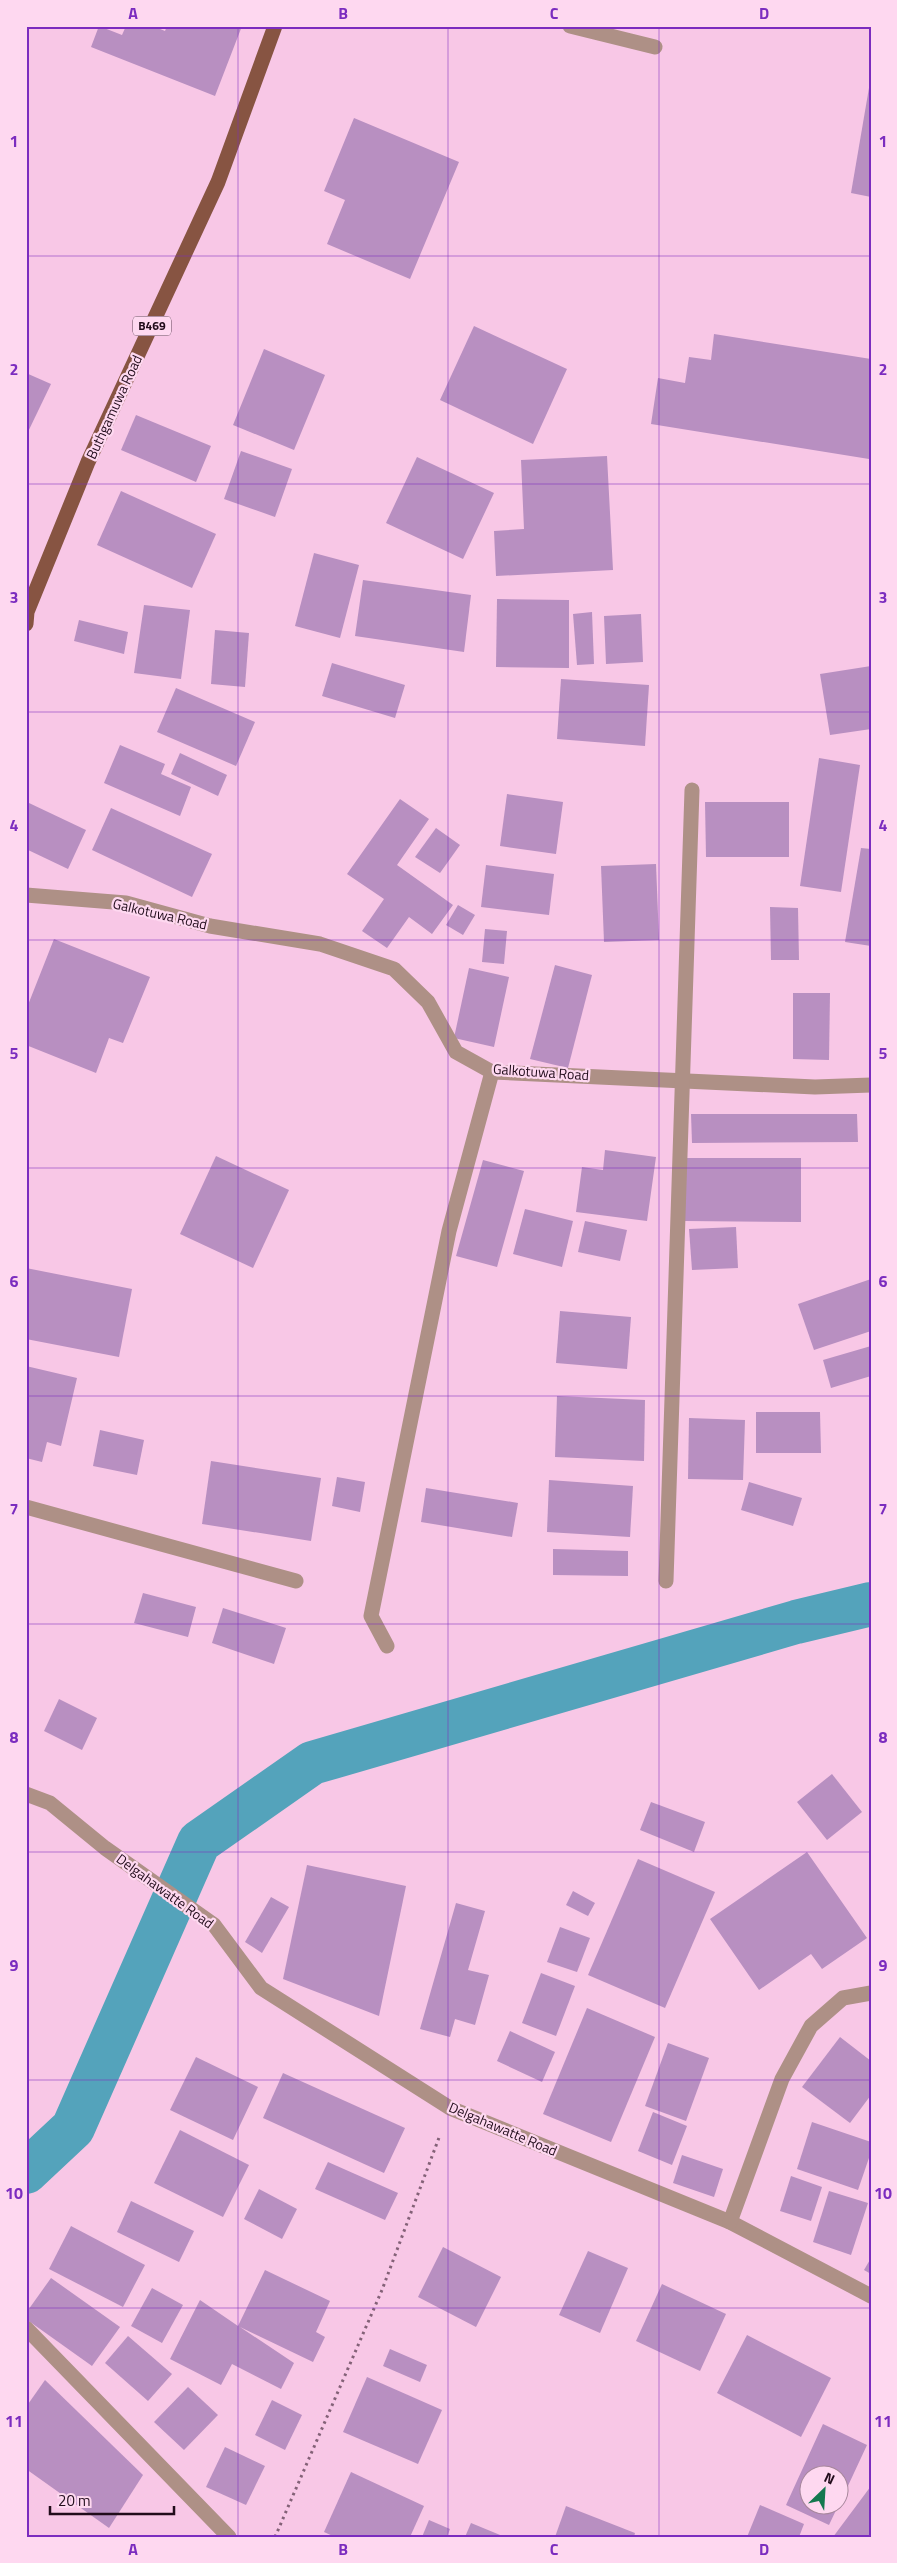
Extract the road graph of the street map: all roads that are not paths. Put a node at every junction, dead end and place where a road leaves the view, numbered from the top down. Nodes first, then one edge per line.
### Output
1 (275, 26) edge
2 (570, 26) edge
3 (655, 47) dead end
4 (27, 616) edge
5 (692, 790) dead end
6 (26, 894) edge
7 (492, 1072) junction
8 (684, 1081) junction
9 (871, 1085) edge
10 (26, 1507) edge
11 (296, 1581) dead end
12 (666, 1581) dead end
13 (387, 1646) dead end
14 (26, 1794) edge
15 (871, 1993) edge
16 (730, 2222) junction
17 (871, 2296) edge
18 (26, 2328) edge
19 (229, 2537) edge

1 - 4 main road, Buthgamuwa Road / B469
2 - 3 street
5 - 8 street
6 - 7 street, Galkotuwa Road
7 - 8 street, Galkotuwa Road
7 - 13 street
8 - 9 street, Galkotuwa Road
8 - 12 street
10 - 11 street
14 - 16 street, Delgahawatte Road
15 - 16 street
16 - 17 street, Delgahawatte Road
18 - 19 street

